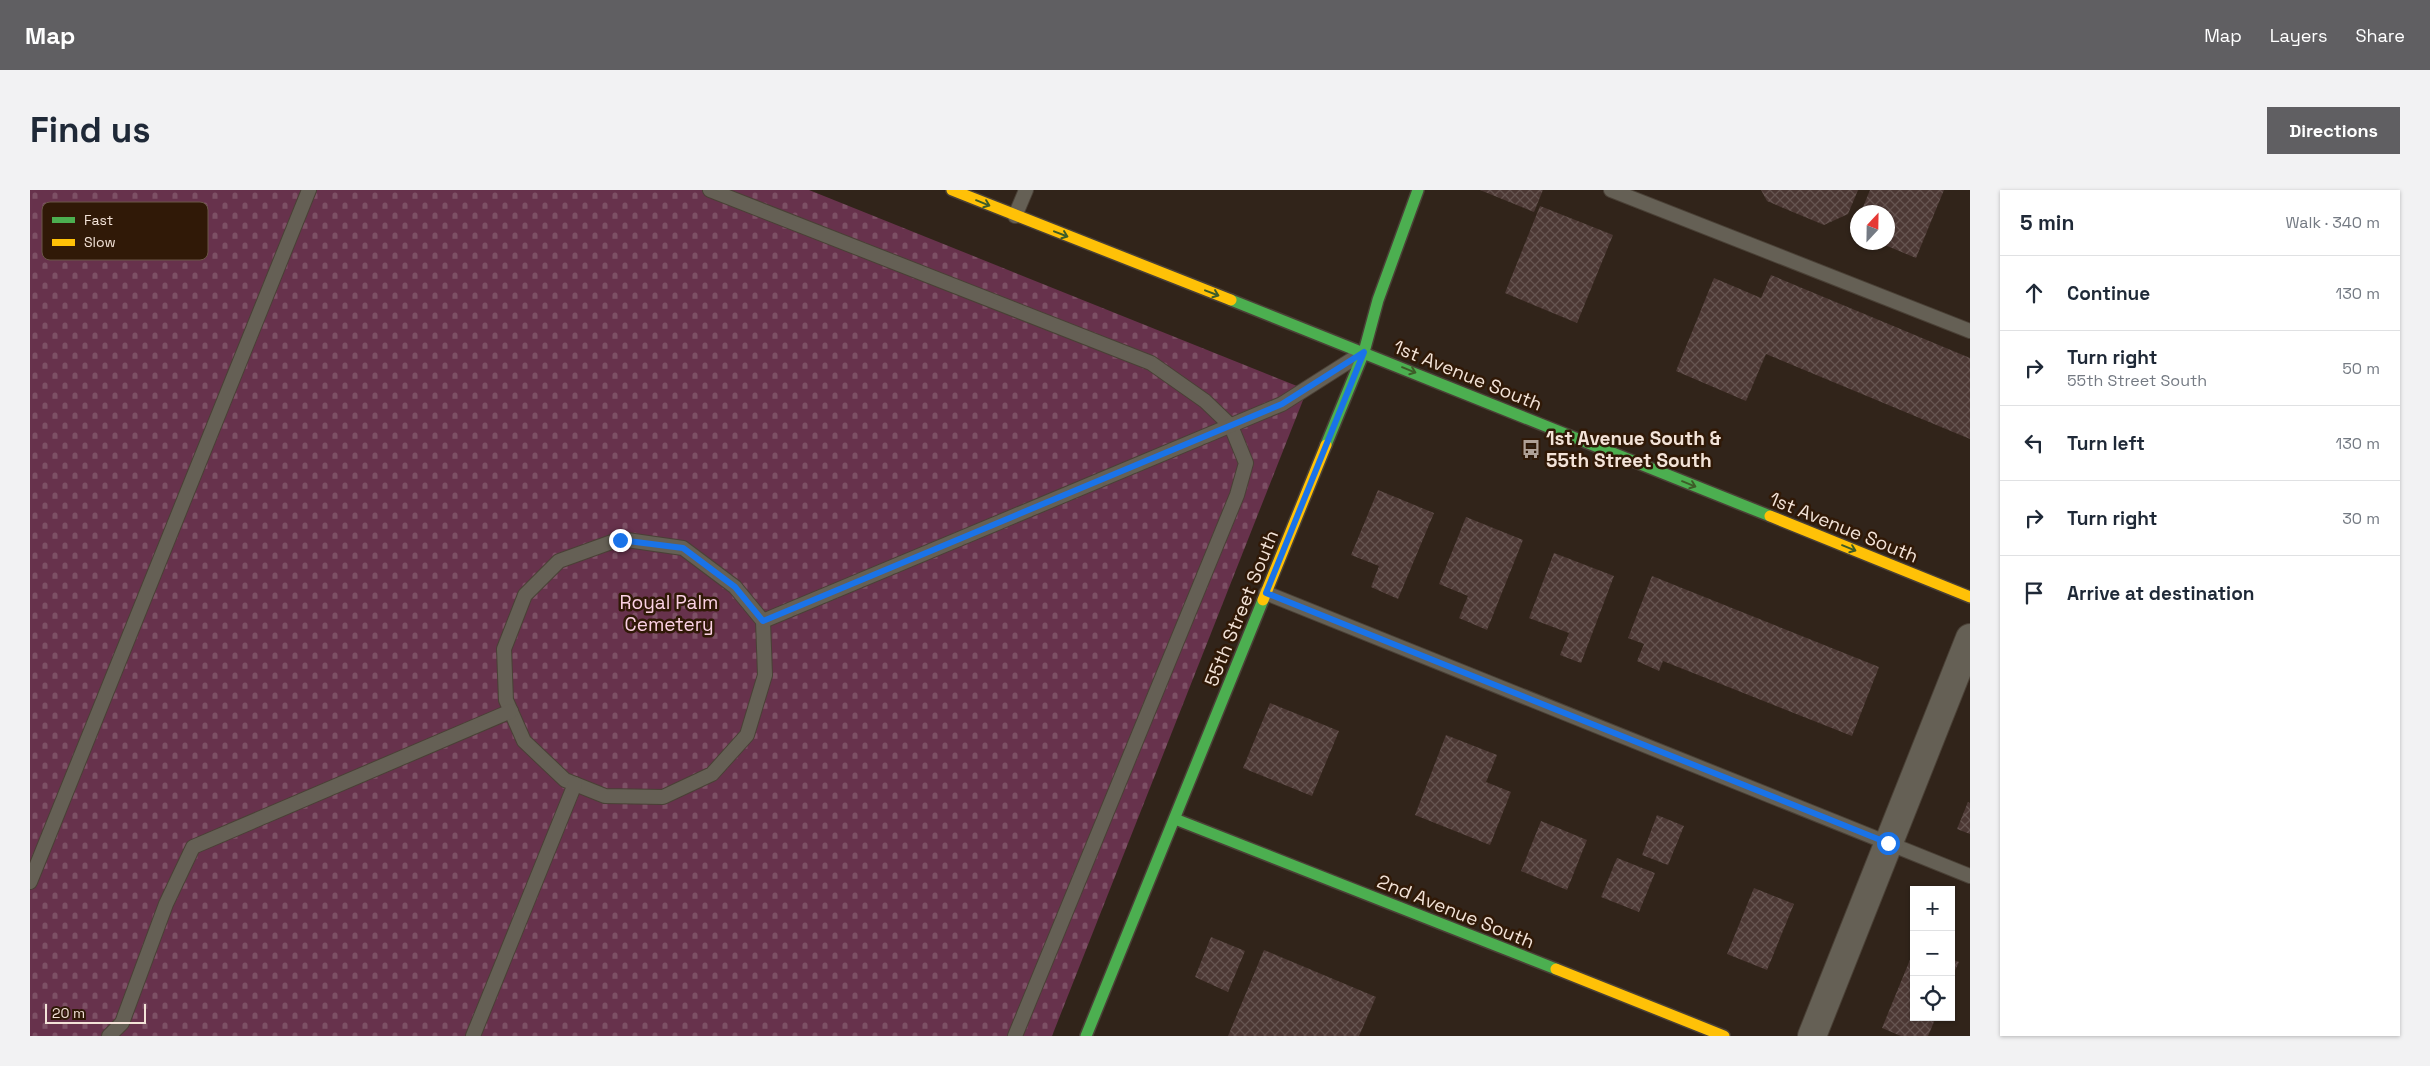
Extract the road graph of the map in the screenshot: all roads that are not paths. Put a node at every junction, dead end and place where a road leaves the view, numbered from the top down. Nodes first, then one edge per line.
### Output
1 (309, 190) edge
2 (710, 190) edge
3 (952, 190) edge
4 (1026, 190) edge
5 (1418, 190) edge
6 (1612, 190) edge
7 (1015, 216) junction
8 (1970, 332) edge
9 (1364, 352) junction
10 (1231, 426) junction
11 (1266, 593) junction
12 (1970, 597) edge
13 (763, 621) junction
14 (1970, 638) edge
15 (511, 711) junction
16 (575, 784) junction
17 (1174, 819) junction
18 (1888, 843) junction
19 (1970, 876) edge
20 (30, 882) edge
21 (109, 1036) edge
22 (473, 1036) edge
23 (1015, 1036) edge
24 (1086, 1036) edge
25 (1724, 1036) edge
26 (1812, 1036) edge

1 - 20 lane
2 - 10 lane
3 -> 7 street, 1st Avenue South
4 - 7 lane
5 - 9 street, 55th Street South
6 - 8 lane
7 -> 9 street, 1st Avenue South
9 - 10 lane
9 - 11 street, 55th Street South
9 -> 12 street, 1st Avenue South
10 - 13 lane
10 - 23 lane
11 - 17 street, 55th Street South
11 - 18 lane
13 - 15 lane
13 - 16 lane
14 - 18 street
15 - 16 lane
15 - 21 lane
16 - 22 lane
17 - 24 street, 55th Street South
17 - 25 street, 2nd Avenue South
18 - 19 lane
18 - 26 street

